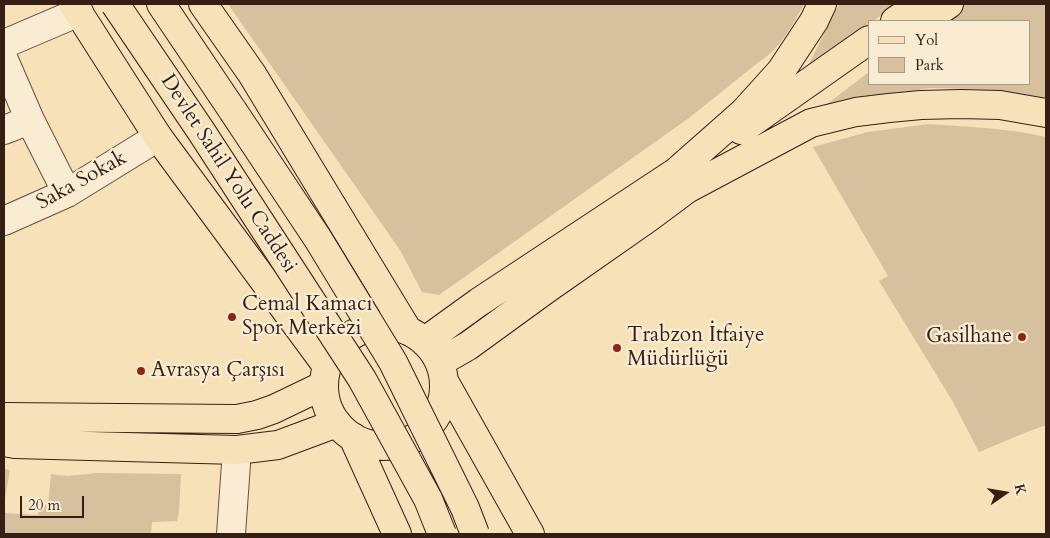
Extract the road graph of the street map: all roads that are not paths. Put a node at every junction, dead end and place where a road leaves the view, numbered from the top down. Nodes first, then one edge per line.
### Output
1 (115, 4) edge
2 (161, 4) edge
3 (203, 4) edge
4 (822, 4) edge
5 (920, 4) edge
6 (949, 4) edge
7 (76, 8) edge
8 (896, 20) edge
9 (925, 20) edge
10 (868, 41) edge
11 (4, 44) edge
12 (4, 60) edge
13 (868, 61) edge
14 (1046, 113) edge
15 (30, 120) junction
16 (4, 130) edge
17 (158, 137) junction
18 (682, 180) junction
19 (67, 193) junction
20 (4, 221) edge
21 (429, 354) junction
22 (325, 375) junction
23 (8, 416) edge
24 (345, 430) junction
25 (7, 443) edge
26 (237, 450) junction
27 (231, 534) edge
28 (397, 534) edge
29 (442, 534) edge
30 (475, 534) edge
31 (530, 534) edge

1 - 29 main road, Devlet Sahil Yolu Caddesi, bridge
2 - 30 main road, Devlet Sahil Yolu Caddesi, bridge
3 - 21 main road
4 - 18 main road
5 - 8 main road
6 - 9 main road
7 - 11 street
7 - 17 main road
10 - 18 main road
12 - 15 street
13 - 18 main road
14 - 18 main road
15 - 16 street
15 - 19 street
17 - 19 street, Saka Sokak
17 - 22 main road
18 - 21 main road
19 - 20 street, Saka Sokak
21 - 22 main road
21 - 24 main road
21 - 31 main road
22 - 23 main road
22 - 24 main road
24 - 26 main road
24 - 28 main road
25 - 26 main road
26 - 27 street

